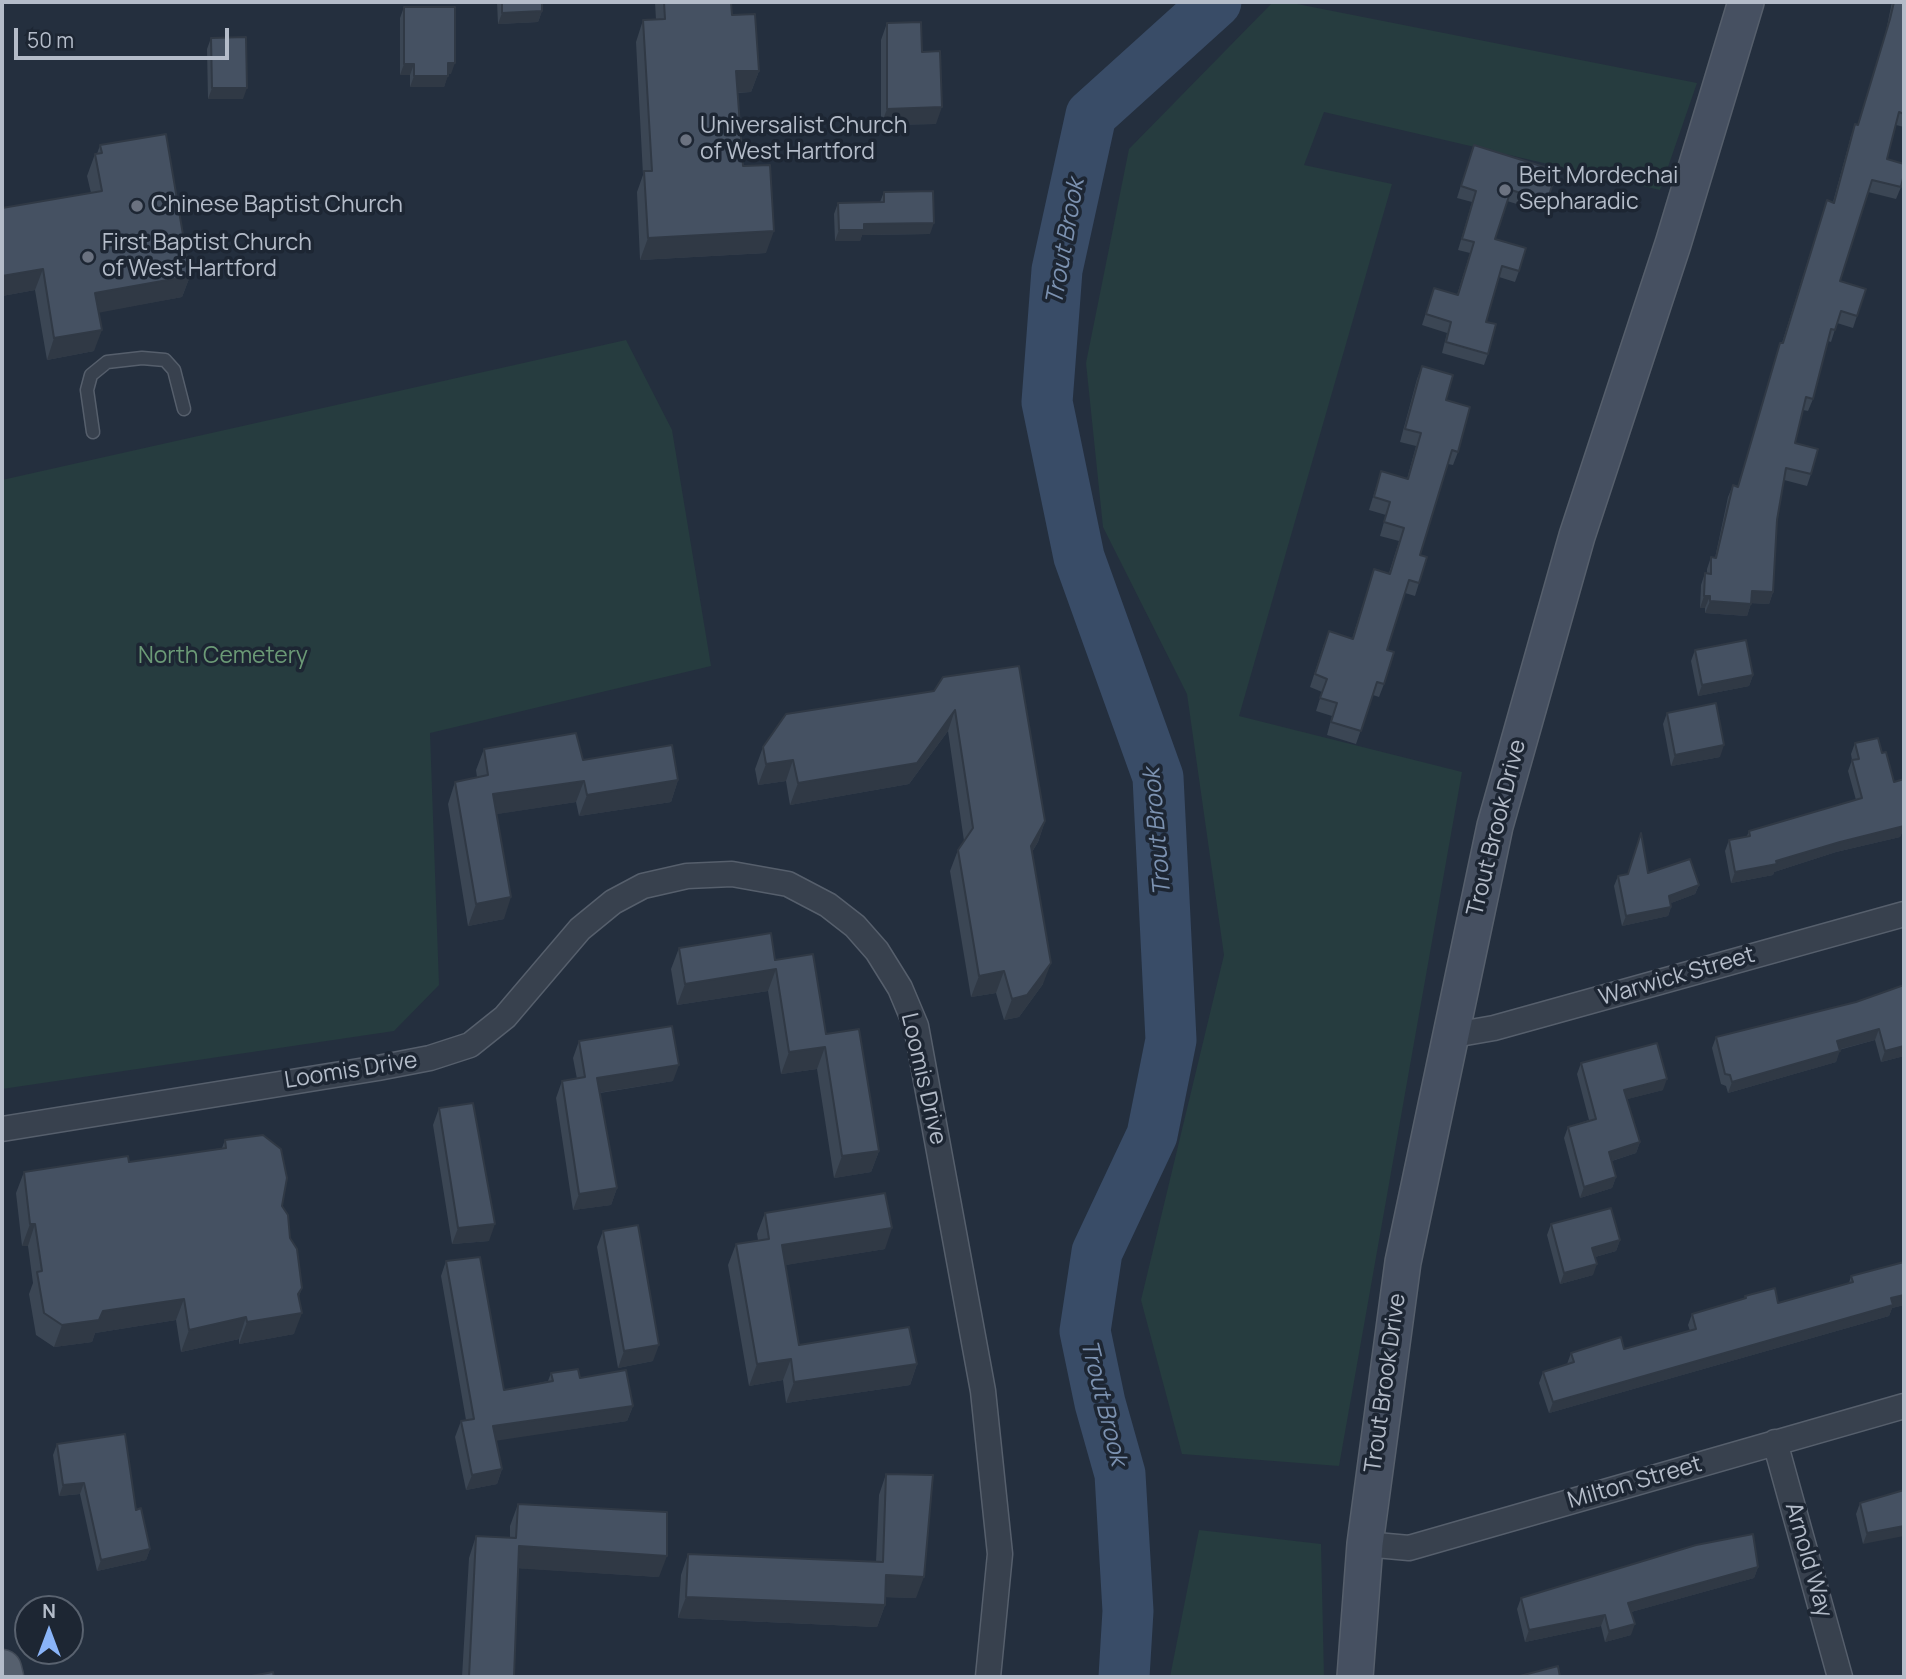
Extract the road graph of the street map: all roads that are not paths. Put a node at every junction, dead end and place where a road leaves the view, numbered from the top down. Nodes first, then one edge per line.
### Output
1 (1746, 2) edge
2 (184, 409) dead end
3 (93, 432) dead end
4 (1904, 914) edge
5 (1448, 1036) junction
6 (2, 1129) edge
7 (1904, 1406) edge
8 (1775, 1443) junction
9 (1365, 1544) junction
10 (2, 1669) edge
11 (4, 1677) edge
12 (988, 1677) edge
13 (1355, 1677) edge
14 (1840, 1677) edge

1 - 5 main road, Trout Brook Drive
2 - 3 lane
4 - 5 street, Warwick Street
5 - 9 main road, Trout Brook Drive
6 - 12 street, Loomis Drive
7 - 8 street, Milton Street
8 - 9 street, Milton Street
8 - 14 street, Arnold Way
9 - 13 main road, Trout Brook Drive
10 - 11 main road

